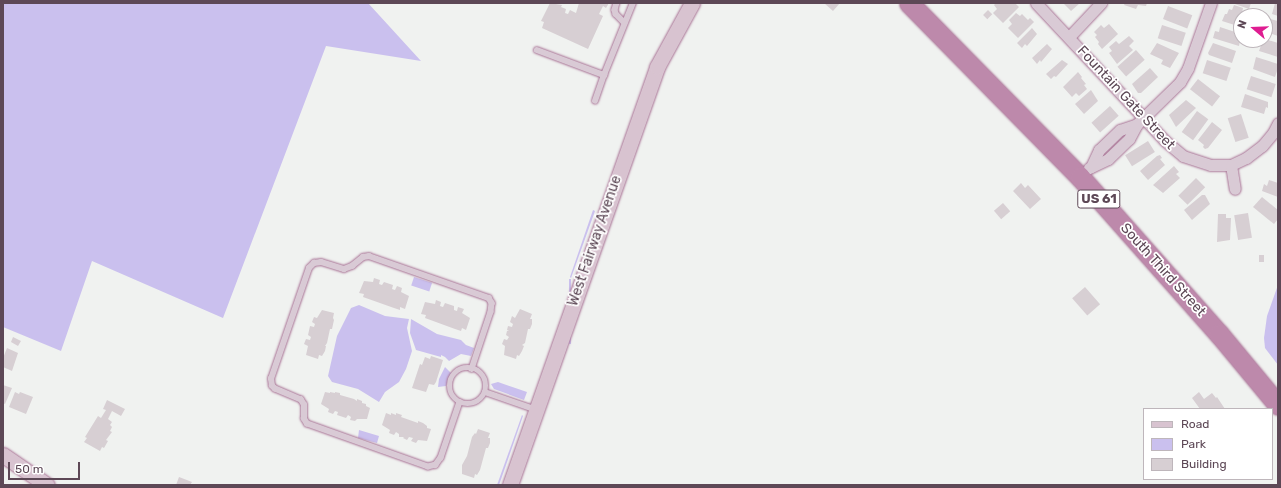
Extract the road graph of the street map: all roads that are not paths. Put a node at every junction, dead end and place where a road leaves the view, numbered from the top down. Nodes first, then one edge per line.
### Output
1 (617, 3) edge
2 (633, 3) edge
3 (692, 3) edge
4 (908, 3) edge
5 (1036, 3) edge
6 (1101, 3) edge
7 (1211, 3) edge
8 (624, 22) junction
9 (1069, 37) junction
10 (537, 50) dead end
11 (604, 75) junction
12 (595, 101) dead end
13 (1140, 121) junction
14 (1278, 123) edge
15 (1231, 165) junction
16 (1085, 172) junction
17 (1236, 189) dead end
18 (472, 369) junction
19 (485, 392) junction
20 (460, 402) junction
21 (1278, 405) edge
22 (537, 410) junction
23 (3, 455) edge
24 (47, 485) edge
25 (510, 485) edge

1 - 8 lane
2 - 8 lane
3 - 22 street, West Fairway Avenue
4 - 16 highway, South Third Street / US 61
5 - 9 street, Fountain Gate Street
6 - 9 street
7 - 13 street
8 - 11 lane
9 - 13 street, Fountain Gate Street
10 - 11 lane
11 - 12 lane
13 - 15 street, Fountain Gate Street
13 - 16 street
14 - 15 street
15 - 17 street
16 - 21 highway, South Third Street / US 61
18 - 19 lane
18 - 20 lane
18 - 20 lane
19 - 20 lane
19 - 22 lane
22 - 25 street, West Fairway Avenue
23 - 24 street

